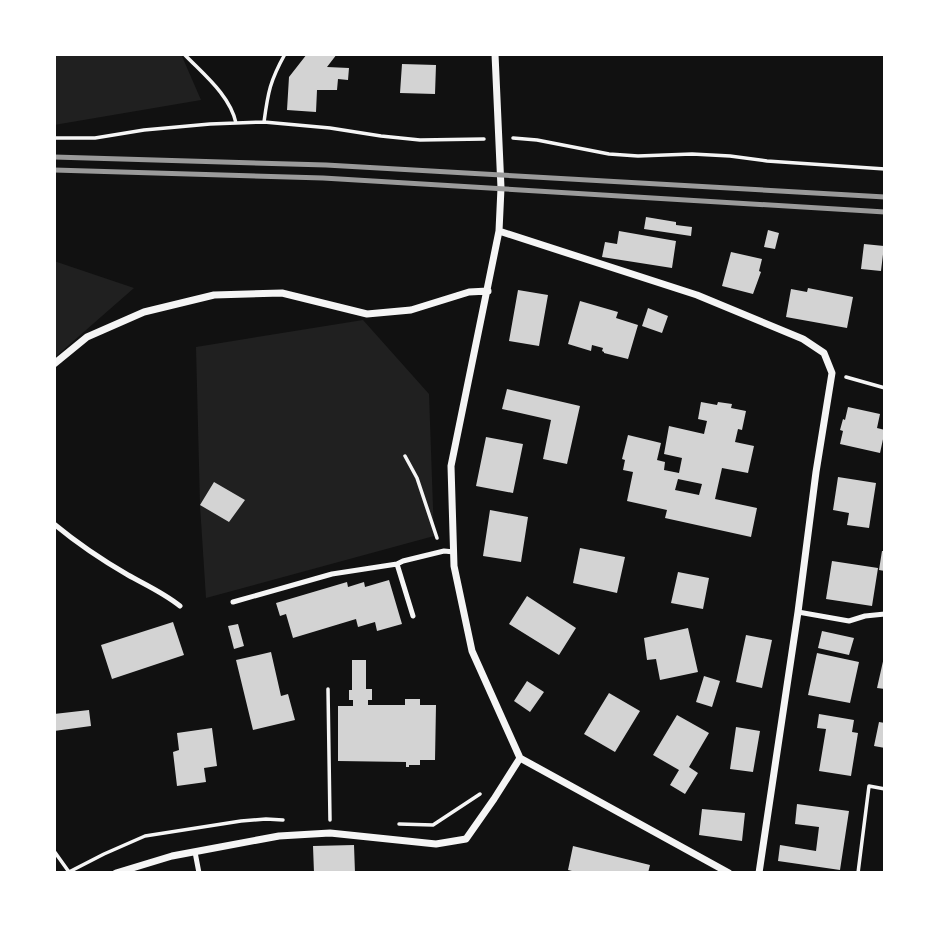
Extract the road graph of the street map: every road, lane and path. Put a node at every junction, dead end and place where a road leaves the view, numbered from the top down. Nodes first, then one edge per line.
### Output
1 (184, 54) edge
2 (285, 54) edge
3 (495, 54) edge
4 (264, 122) junction
5 (236, 124) junction
6 (54, 138) edge
7 (499, 138) junction
8 (885, 169) edge
9 (499, 232) junction
10 (488, 291) junction
11 (54, 363) edge
12 (832, 373) junction
13 (885, 388) edge
14 (405, 456) dead end
15 (54, 524) edge
16 (444, 551) junction
17 (454, 552) junction
18 (397, 564) junction
19 (233, 602) dead end
20 (180, 606) dead end
21 (798, 612) junction
22 (885, 614) edge
23 (413, 616) dead end
24 (328, 689) dead end
25 (520, 758) junction
26 (885, 789) edge
27 (330, 833) junction
28 (54, 851) edge
29 (195, 852) junction
30 (69, 872) edge
31 (116, 873) edge
32 (199, 873) edge
33 (729, 873) edge
34 (759, 873) edge
35 (858, 873) edge

1 - 5 path
2 - 4 path
3 - 7 street
4 - 5 path
4 - 7 path
5 - 6 path
7 - 8 path
7 - 9 street
9 - 10 street
9 - 12 street
10 - 11 street
10 - 17 street
12 - 13 path
12 - 21 street
14 - 16 path
15 - 20 lane
16 - 17 lane
16 - 18 lane
17 - 25 street
18 - 19 lane
18 - 23 lane
21 - 22 lane
21 - 34 street
24 - 27 path
25 - 27 street
25 - 33 street
26 - 35 path
27 - 29 street
28 - 30 path
29 - 31 street
29 - 32 lane

